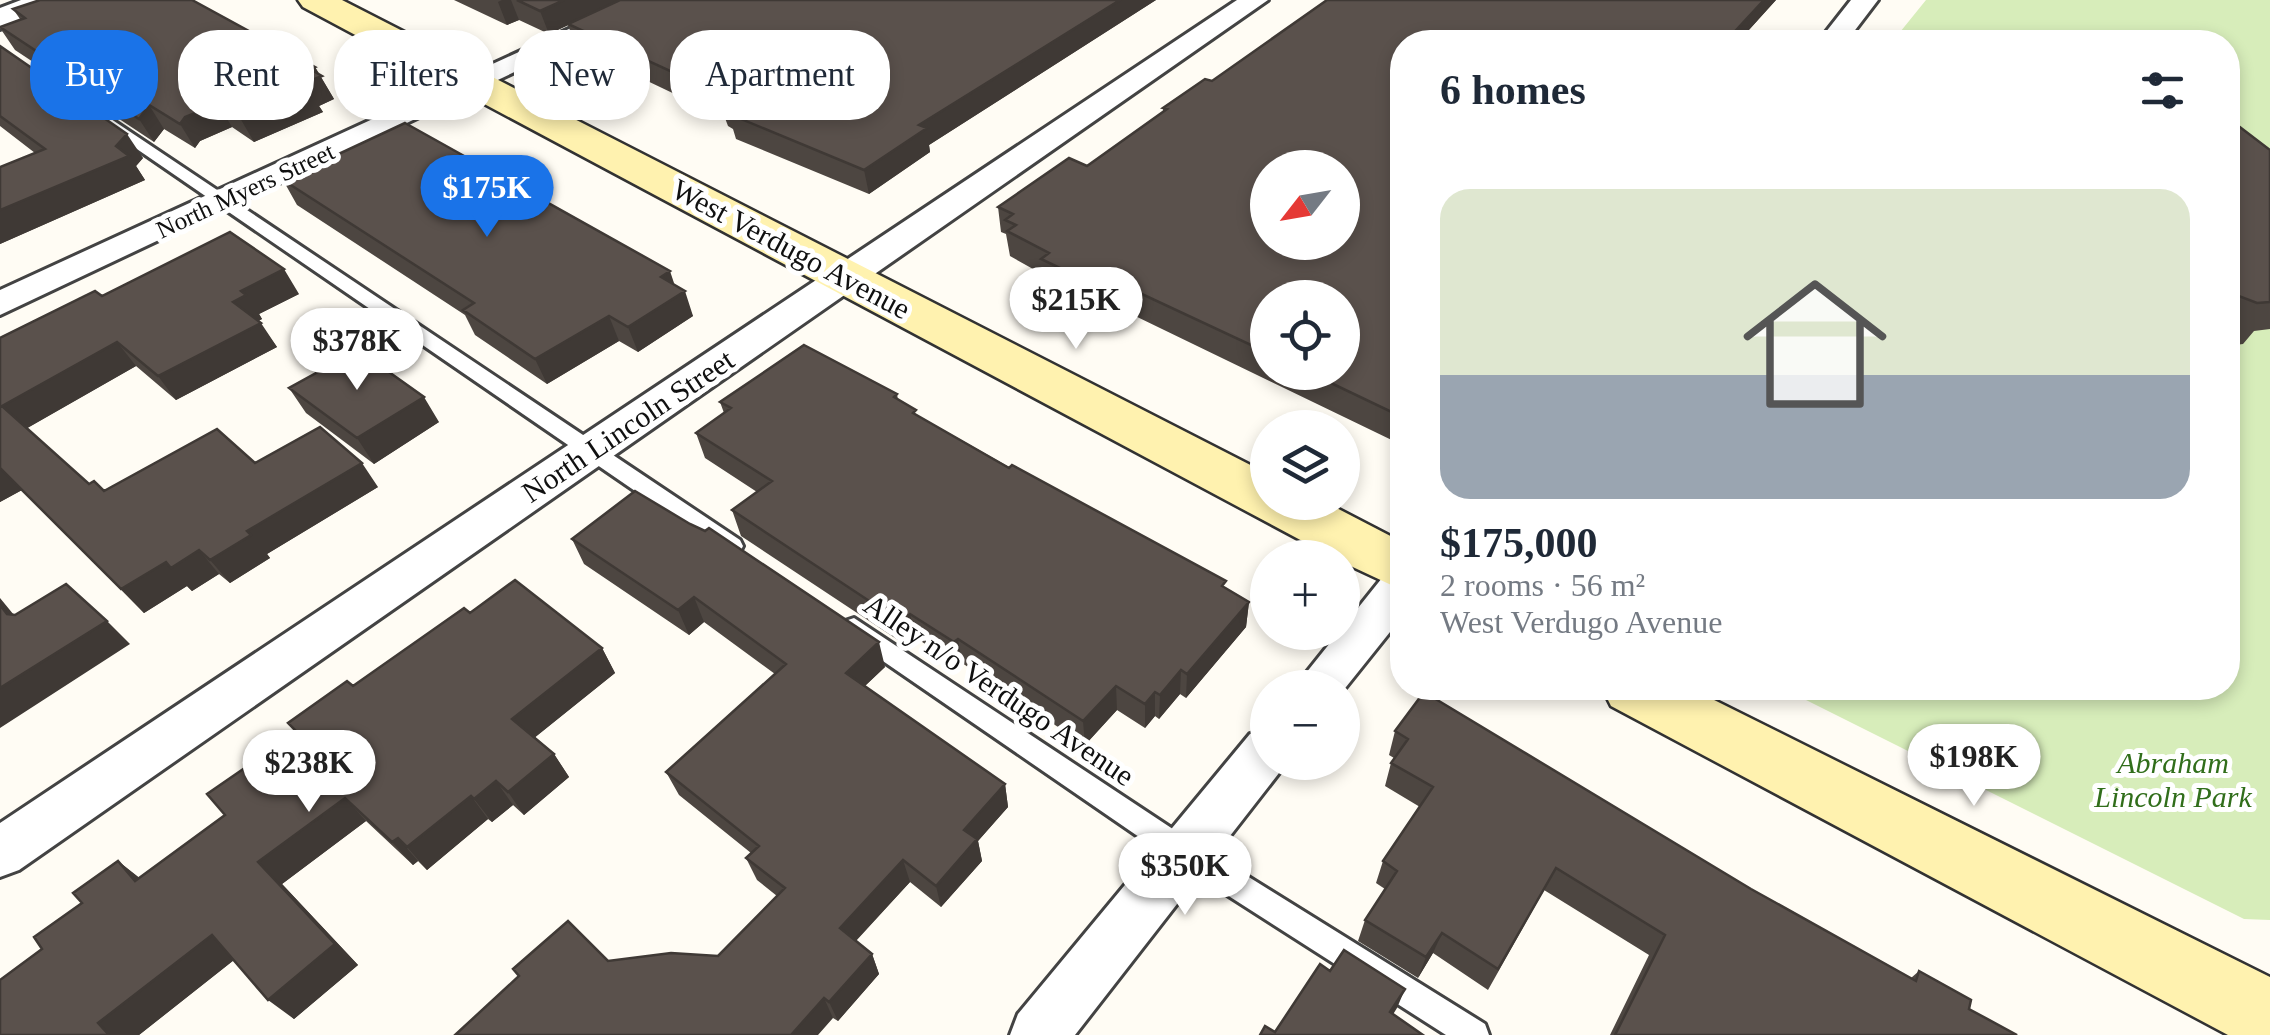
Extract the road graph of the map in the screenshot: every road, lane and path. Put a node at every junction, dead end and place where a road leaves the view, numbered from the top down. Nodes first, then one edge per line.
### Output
1 (53, 0) edge
2 (315, 0) edge
3 (654, 0) edge
4 (1255, 0) edge
5 (1866, 0) edge
6 (0, 18) edge
7 (372, 30) edge
8 (1842, 30) edge
9 (494, 75) edge
10 (494, 94) edge
11 (106, 120) edge
12 (396, 120) edge
13 (223, 200) junction
14 (848, 278) junction
15 (0, 304) edge
16 (592, 450) junction
17 (1250, 489) edge
18 (1311, 520) edge
19 (756, 562) edge
20 (1390, 562) edge
21 (1390, 600) edge
22 (838, 618) edge
23 (1333, 670) edge
24 (1656, 700) edge
25 (1250, 772) edge
26 (1184, 852) junction
27 (0, 853) edge
28 (2270, 1017) edge
29 (1039, 1035) edge
30 (1474, 1035) edge

1 - 6 street
2 - 7 main road, West Verdugo Avenue
3 - 9 street, North Myers Street
4 - 14 street, North Lincoln Street
5 - 8 street
10 - 14 main road, West Verdugo Avenue
11 - 13 lane
12 - 13 street, North Myers Street
13 - 15 street, North Myers Street
13 - 16 lane
14 - 16 street, North Lincoln Street
14 - 17 main road, West Verdugo Avenue
16 - 19 lane
16 - 27 street, North Lincoln Street
18 - 20 main road
21 - 23 street
22 - 26 lane, Alley n/o Verdugo Avenue
24 - 28 main road
25 - 26 street
26 - 29 street
26 - 30 lane, Alley n/o Verdugo Avenue

